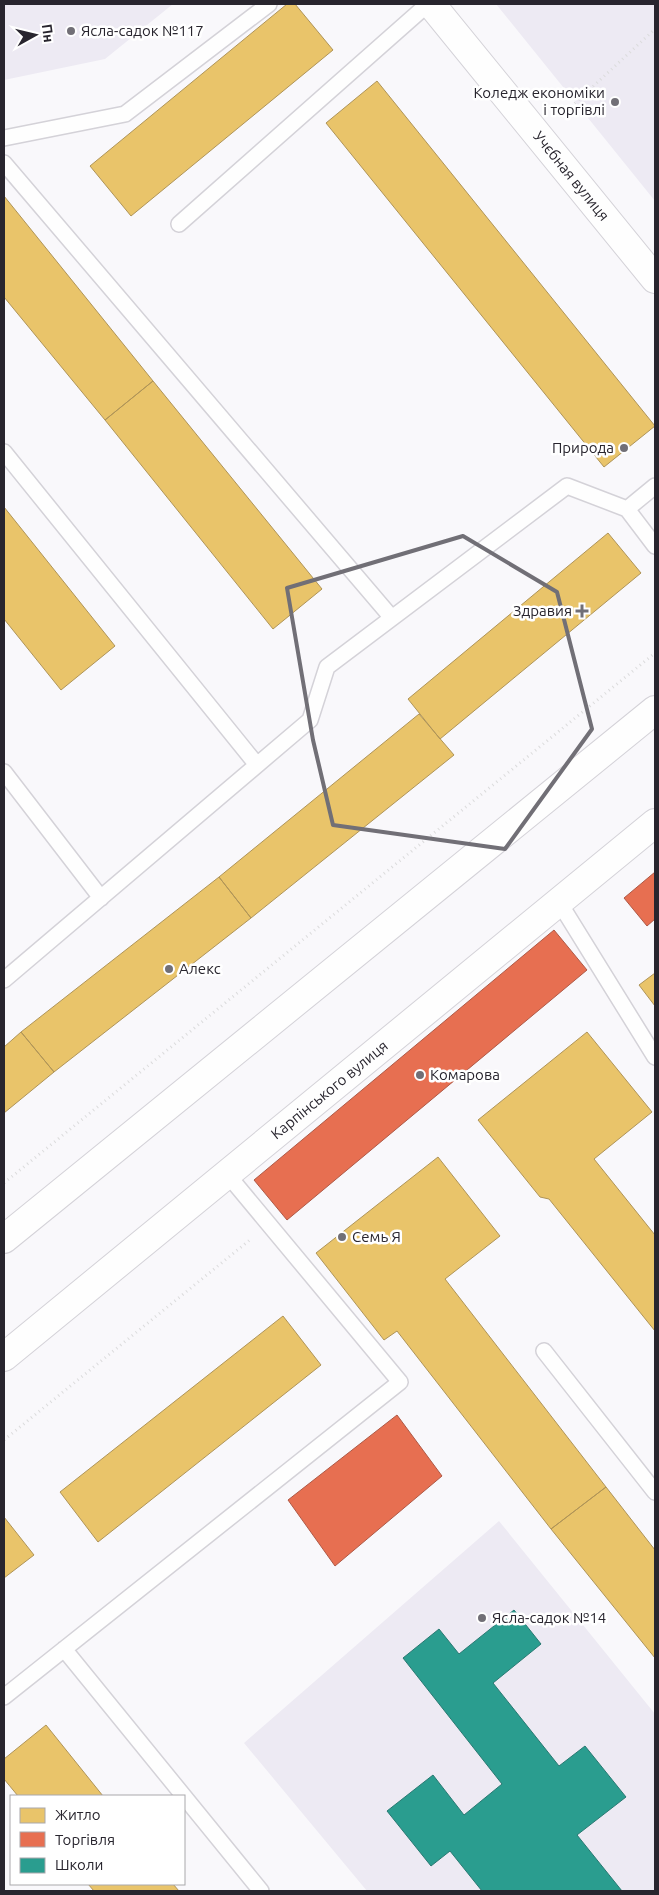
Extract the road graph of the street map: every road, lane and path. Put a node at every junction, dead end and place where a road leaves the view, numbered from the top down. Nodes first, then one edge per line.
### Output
1 (269, 4) edge
2 (430, 4) edge
3 (655, 29) edge
4 (537, 133) junction
5 (4, 138) edge
6 (4, 163) edge
7 (180, 224) dead end
8 (655, 279) edge
9 (4, 452) edge
10 (655, 486) edge
11 (627, 509) junction
12 (655, 546) edge
13 (392, 618) junction
14 (655, 653) edge
15 (655, 710) edge
16 (257, 765) junction
17 (4, 772) edge
18 (655, 823) edge
19 (101, 898) junction
20 (559, 902) junction
21 (4, 980) edge
22 (655, 1057) edge
23 (227, 1174) junction
24 (4, 1183) edge
25 (269, 1224) junction
26 (4, 1239) edge
27 (544, 1351) dead end
28 (4, 1356) edge
29 (4, 1440) edge
30 (655, 1492) edge
31 (64, 1649) junction
32 (4, 1697) edge
33 (183, 1795) edge
34 (185, 1797) edge
35 (262, 1891) edge

1 - 5 lane
2 - 4 street, Учєбная вулиця
2 - 7 lane
3 - 4 path
4 - 8 street, Учєбная вулиця
6 - 13 lane
9 - 16 lane
10 - 11 lane
11 - 12 lane
11 - 13 lane
13 - 16 lane
14 - 24 path
15 - 26 street
16 - 19 lane
17 - 19 lane
18 - 20 street, Карпінського вулиця
19 - 21 lane
20 - 22 lane
20 - 23 street, Карпінського вулиця
23 - 25 lane
23 - 28 street, Карпінського вулиця
25 - 29 path
25 - 31 lane
27 - 30 lane
31 - 32 lane
31 - 33 lane
34 - 35 lane

